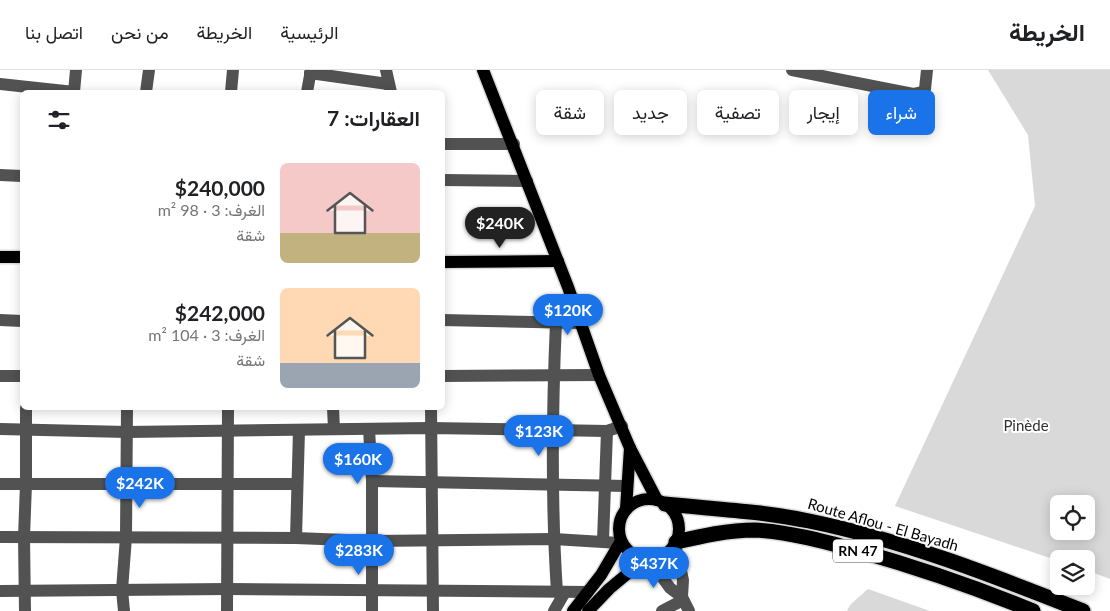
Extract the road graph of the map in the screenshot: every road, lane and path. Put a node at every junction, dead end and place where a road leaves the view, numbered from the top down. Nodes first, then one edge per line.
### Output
1 (76, 70) edge
2 (149, 70) edge
3 (233, 70) edge
4 (386, 70) edge
5 (483, 70) edge
6 (792, 70) edge
7 (927, 70) edge
8 (311, 72) edge
9 (0, 84) edge
10 (389, 88) edge
11 (30, 90) edge
12 (74, 90) edge
13 (146, 90) edge
14 (231, 90) edge
15 (307, 90) edge
16 (445, 144) edge
17 (514, 144) junction
18 (0, 175) edge
19 (20, 176) edge
20 (445, 180) edge
21 (528, 181) junction
22 (0, 257) edge
23 (20, 257) edge
24 (558, 261) junction
25 (445, 262) edge
26 (0, 320) edge
27 (20, 320) edge
28 (445, 320) edge
29 (556, 322) junction
30 (581, 323) junction
31 (599, 375) junction
32 (0, 376) edge
33 (20, 376) edge
34 (445, 376) edge
35 (554, 376) junction
36 (26, 410) edge
37 (127, 410) edge
38 (228, 410) edge
39 (333, 410) edge
40 (431, 410) edge
41 (622, 426) junction
42 (430, 428) junction
43 (0, 429) edge
44 (25, 429) junction
45 (334, 429) junction
46 (369, 429) junction
47 (228, 430) junction
48 (299, 430) junction
49 (552, 430) junction
50 (607, 431) junction
51 (127, 432) junction
52 (630, 448) junction
53 (372, 482) junction
54 (432, 483) junction
55 (0, 484) edge
56 (26, 484) junction
57 (297, 484) junction
58 (127, 485) junction
59 (228, 485) junction
60 (554, 485) junction
61 (604, 486) junction
62 (628, 486) junction
63 (661, 502) junction
64 (626, 509) junction
65 (0, 537) edge
66 (24, 537) junction
67 (126, 537) junction
68 (227, 537) junction
69 (296, 538) junction
70 (432, 539) junction
71 (554, 539) junction
72 (372, 541) junction
73 (603, 541) junction
74 (620, 542) junction
75 (675, 543) junction
76 (648, 559) junction
77 (228, 589) junction
78 (122, 590) junction
79 (372, 590) junction
80 (433, 590) junction
81 (0, 591) edge
82 (25, 591) junction
83 (561, 592) junction
84 (588, 592) junction
85 (685, 603) edge
86 (25, 611) edge
87 (124, 611) edge
88 (227, 611) edge
89 (372, 611) edge
90 (433, 611) edge
91 (554, 611) edge
92 (573, 611) edge
93 (588, 611) edge
94 (662, 611) edge
95 (1033, 611) edge
96 (1083, 611) edge

1 - 12 street
2 - 13 street
3 - 14 street
4 - 10 street
5 - 17 main road
6 - 7 street
8 - 10 street
8 - 15 street
9 - 11 street
16 - 17 street
17 - 21 main road
18 - 19 street
20 - 21 street
21 - 24 main road
22 - 23 main road
24 - 25 main road
24 - 30 main road
26 - 27 street
28 - 29 street
29 - 30 street
29 - 35 street
30 - 31 main road
31 - 35 street
31 - 41 main road
32 - 33 street
34 - 35 street
35 - 49 street
36 - 44 street
37 - 51 street
38 - 47 street
39 - 45 street
40 - 42 street
41 - 50 street
41 - 52 main road
42 - 46 street
42 - 49 street
42 - 54 street
43 - 44 street
44 - 51 street
44 - 56 street
45 - 46 street
45 - 48 street
46 - 53 street
47 - 48 street
47 - 51 street
47 - 59 street
48 - 57 street
49 - 50 street
49 - 60 street
50 - 61 street
51 - 58 street
52 - 62 main road
52 - 63 main road
53 - 54 street
53 - 72 street
54 - 60 street
54 - 70 street
55 - 56 street
56 - 58 street
56 - 66 street
57 - 59 street
57 - 69 street
58 - 59 street
58 - 67 street
59 - 68 street
60 - 61 street
60 - 71 street
61 - 62 street
61 - 73 street
62 - 64 main road
63 - 64 main road
63 - 75 main road
63 - 96 highway, Route Aflou - El Bayadh / RN 47
64 - 74 main road
65 - 66 street
66 - 67 street
66 - 82 street
67 - 68 street
67 - 78 street
68 - 69 street
68 - 77 street
69 - 72 street
70 - 71 street
70 - 72 street
70 - 80 street
71 - 73 street
71 - 83 street
72 - 79 street
73 - 74 street
74 - 76 main road
74 - 84 main road
75 - 76 main road
75 - 85 street
75 - 95 highway, Route Aflou - El Bayadh / RN 47
76 - 85 street
76 - 93 main road
77 - 78 street
77 - 79 street
77 - 88 street
78 - 82 street
78 - 87 street
79 - 80 street
79 - 89 street
80 - 83 street
80 - 90 street
81 - 82 street
82 - 86 street
83 - 84 street
83 - 91 street
84 - 92 main road
85 - 94 street

